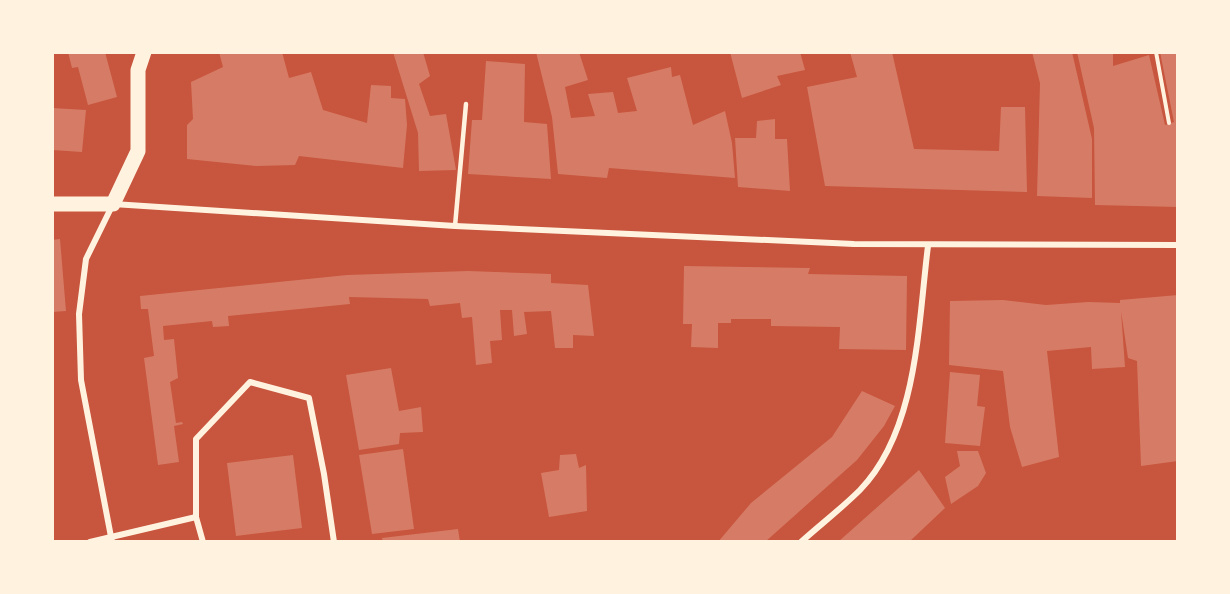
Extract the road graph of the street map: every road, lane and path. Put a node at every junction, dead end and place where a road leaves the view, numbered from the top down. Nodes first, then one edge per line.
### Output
1 (144, 52) edge
2 (1156, 52) edge
3 (466, 104) dead end
4 (1169, 123) dead end
5 (52, 204) edge
6 (113, 204) junction
7 (455, 226) junction
8 (1178, 245) edge
9 (928, 246) junction
10 (196, 517) junction
11 (112, 539) edge
12 (90, 542) edge
13 (203, 542) edge
14 (334, 542) edge
15 (801, 542) edge

1 - 6 main road
2 - 4 path
3 - 7 lane
5 - 6 main road
6 - 7 street
6 - 11 street
7 - 9 street
8 - 9 street
9 - 15 street
10 - 11 street
10 - 13 street
10 - 14 street
11 - 12 street

